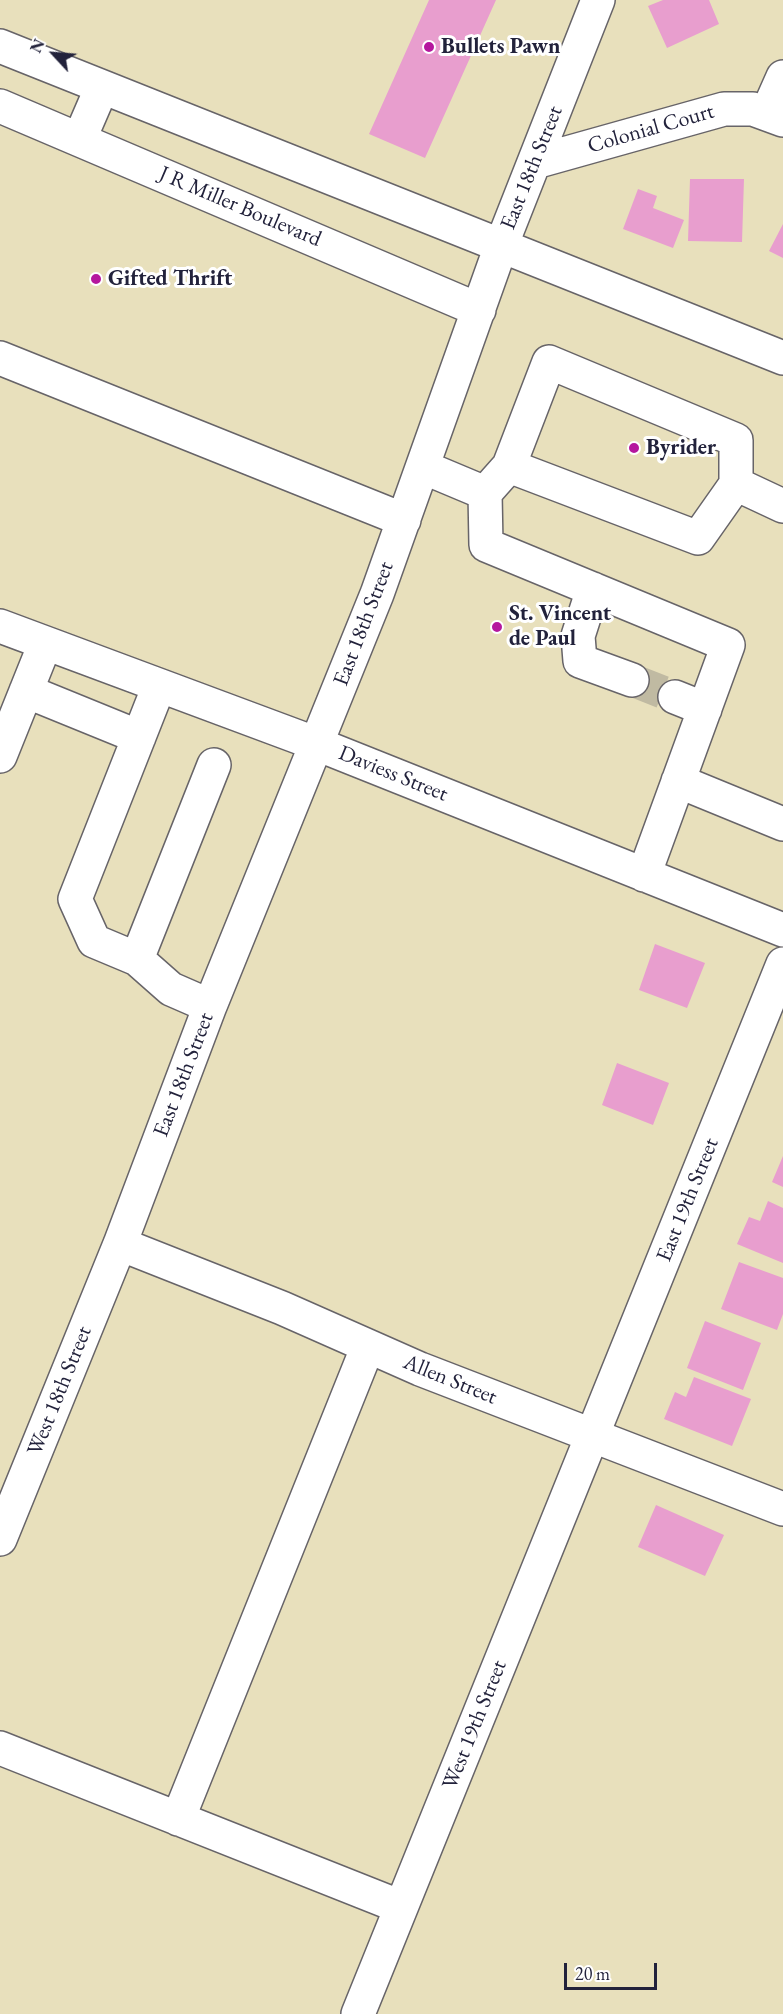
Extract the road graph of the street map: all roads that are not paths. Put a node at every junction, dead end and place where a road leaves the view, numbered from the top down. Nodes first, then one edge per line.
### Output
1 (598, 0) edge
2 (0, 46) edge
3 (783, 77) edge
4 (102, 87) junction
5 (0, 106) edge
6 (775, 116) edge
7 (80, 138) junction
8 (535, 162) junction
9 (501, 246) junction
10 (479, 310) junction
11 (0, 358) edge
12 (783, 358) edge
13 (509, 466) junction
14 (423, 467) junction
15 (736, 484) junction
16 (485, 493) junction
17 (783, 506) edge
18 (404, 520) junction
19 (593, 590) junction
20 (0, 626) edge
21 (45, 644) junction
22 (632, 680) tunnel mouth
23 (159, 686) junction
24 (26, 691) junction
25 (675, 697) tunnel mouth
26 (705, 709) junction
27 (139, 736) junction
28 (317, 744) junction
29 (0, 756) edge
30 (214, 765) dead end
31 (678, 782) junction
32 (783, 824) edge
33 (644, 875) junction
34 (783, 930) edge
35 (137, 959) junction
36 (783, 964) edge
37 (210, 1006) junction
38 (120, 1244) junction
39 (368, 1346) junction
40 (594, 1436) junction
41 (783, 1509) edge
42 (0, 1539) edge
43 (0, 1748) edge
44 (178, 1818) junction
45 (401, 1907) junction
46 (358, 2014) edge

1 - 8 street, East 18th Street
2 - 4 street
3 - 6 street, Colonial Court
4 - 7 street
4 - 9 street
5 - 7 street, J R Miller Boulevard
6 - 8 street, Colonial Court
7 - 10 street, J R Miller Boulevard
8 - 9 street, East 18th Street
9 - 10 street, East 18th Street
9 - 12 street
10 - 14 street, East 18th Street
11 - 18 street
13 - 15 street
13 - 15 street
13 - 16 street
14 - 16 street
14 - 18 street, East 18th Street
15 - 17 street
16 - 19 street
18 - 28 street, East 18th Street
19 - 22 street
19 - 26 street
20 - 21 street, Daviess Street
21 - 23 street, Daviess Street
21 - 24 street
23 - 27 street
23 - 28 street, Daviess Street
24 - 27 street
24 - 29 street
25 - 26 street
26 - 31 street
27 - 35 street
28 - 33 street, Daviess Street
28 - 37 street, East 18th Street
30 - 35 street
31 - 32 street
31 - 33 street
33 - 34 street, Daviess Street
35 - 37 street
36 - 40 street, East 19th Street
37 - 38 street, East 18th Street
38 - 39 street, Allen Street
38 - 42 street, West 18th Street
39 - 40 street, Allen Street
39 - 44 street
40 - 41 street, Allen Street
40 - 45 street, West 19th Street
43 - 44 street
44 - 45 street
45 - 46 street, West 19th Street

